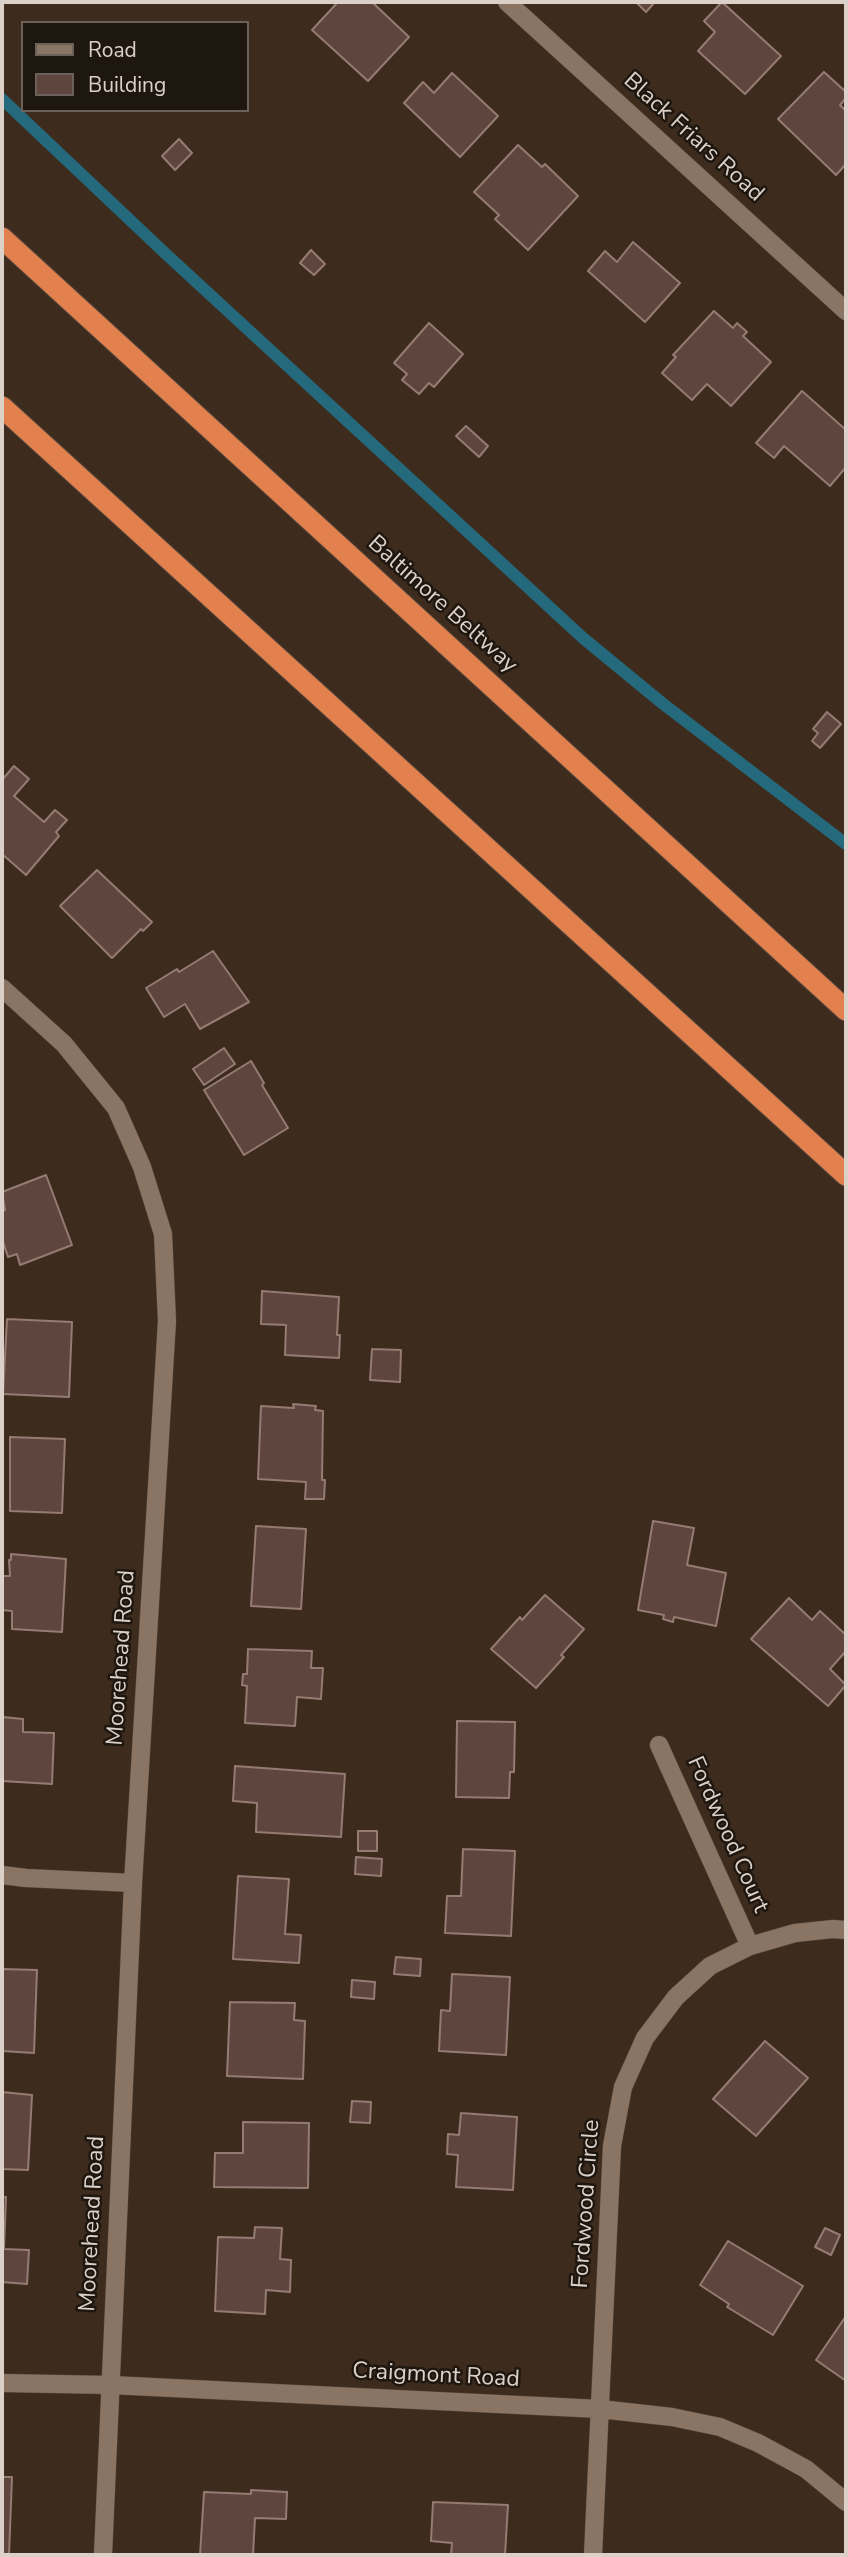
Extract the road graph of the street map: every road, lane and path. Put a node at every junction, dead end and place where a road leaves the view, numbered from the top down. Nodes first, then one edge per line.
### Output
1 (507, 2) edge
2 (2, 238) edge
3 (846, 311) edge
4 (2, 407) edge
5 (2, 988) edge
6 (846, 1010) edge
7 (846, 1175) edge
8 (659, 1745) dead end
9 (2, 1875) edge
10 (133, 1883) junction
11 (846, 1930) edge
12 (750, 1946) junction
13 (2, 2384) edge
14 (111, 2385) junction
15 (600, 2409) junction
16 (846, 2502) edge
17 (103, 2555) edge
18 (593, 2555) edge

1 - 3 street, Black Friars Road
2 - 6 highway, Baltimore Beltway
4 - 7 highway
5 - 10 street, Moorehead Road
8 - 12 street, Fordwood Court
9 - 10 street
10 - 14 street, Moorehead Road
11 - 12 street, Fordwood Circle
12 - 15 street, Fordwood Circle
13 - 14 street, Craigmont Road
14 - 15 street, Craigmont Road
14 - 17 street, Moorehead Road
15 - 16 street, Craigmont Road
15 - 18 street, Fordwood Circle

